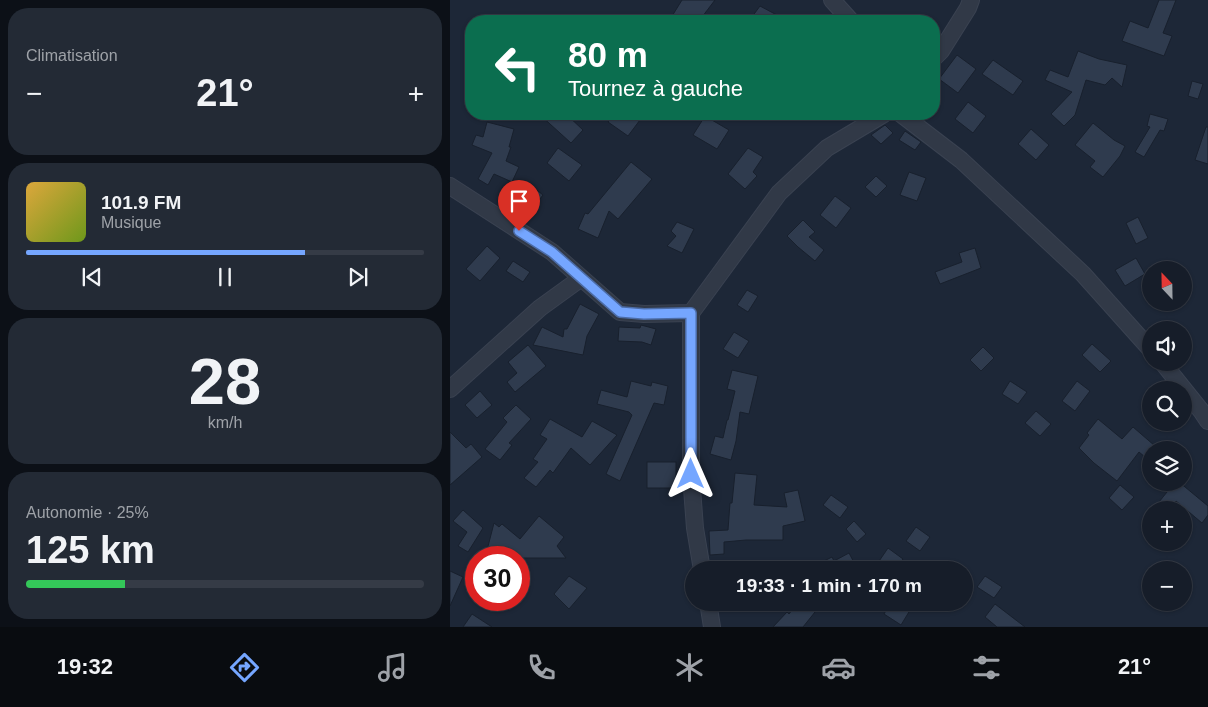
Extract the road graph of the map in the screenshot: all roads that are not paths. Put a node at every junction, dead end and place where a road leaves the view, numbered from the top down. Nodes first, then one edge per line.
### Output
1 (832, 0) edge
2 (971, 0) edge
3 (846, 15) edge
4 (940, 52) edge
5 (874, 120) edge
6 (908, 120) edge
7 (450, 186) edge
8 (580, 279) junction
9 (691, 313) junction
10 (1142, 340) edge
11 (1169, 371) edge
12 (450, 389) edge
13 (1208, 421) edge
14 (700, 561) edge
15 (709, 611) edge
16 (712, 627) edge

1 - 3 street
2 - 4 street
5 - 9 street
6 - 10 street
7 - 8 street
8 - 9 street
8 - 12 street
9 - 14 street
11 - 13 street
15 - 16 street

